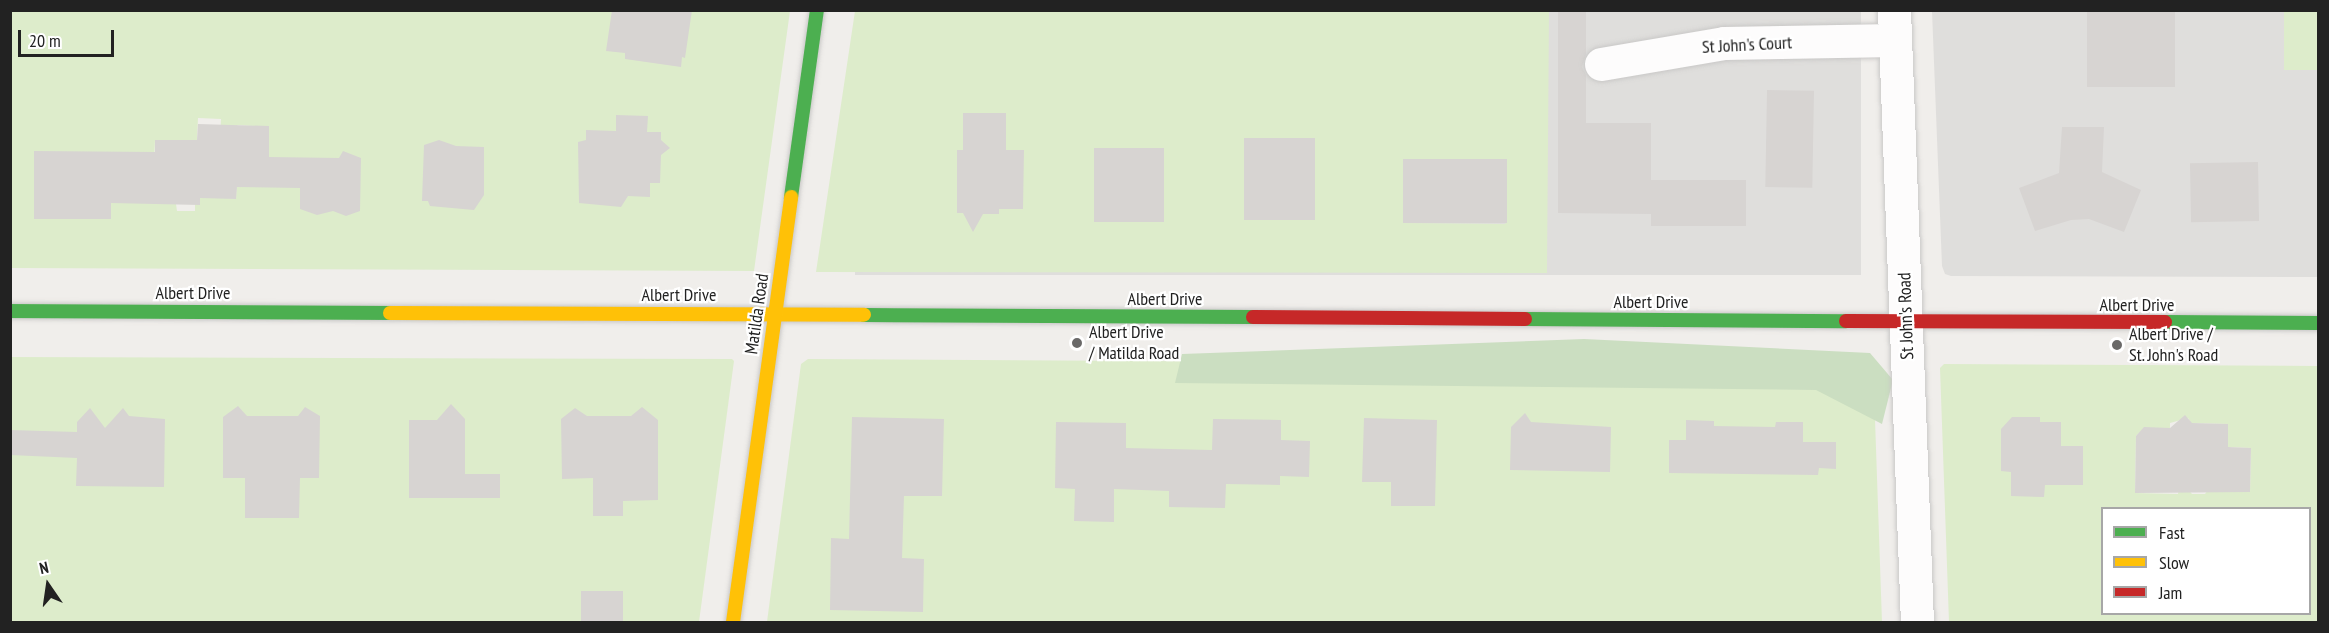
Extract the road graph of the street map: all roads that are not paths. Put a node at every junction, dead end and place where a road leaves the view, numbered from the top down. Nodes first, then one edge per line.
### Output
1 (817, 10) edge
2 (1894, 25) edge
3 (1600, 64) dead end
4 (10, 311) edge
5 (776, 314) junction
6 (1906, 322) junction
7 (2319, 323) edge
8 (733, 622) edge
9 (1917, 622) edge

1 - 5 street, Matilda Road
2 - 3 street, St John's Court
2 - 6 street, St John's Road
4 - 5 street, Albert Drive
5 - 6 street, Albert Drive
5 - 8 street, Matilda Road
6 - 7 street, Albert Drive
6 - 9 street, St John's Road

